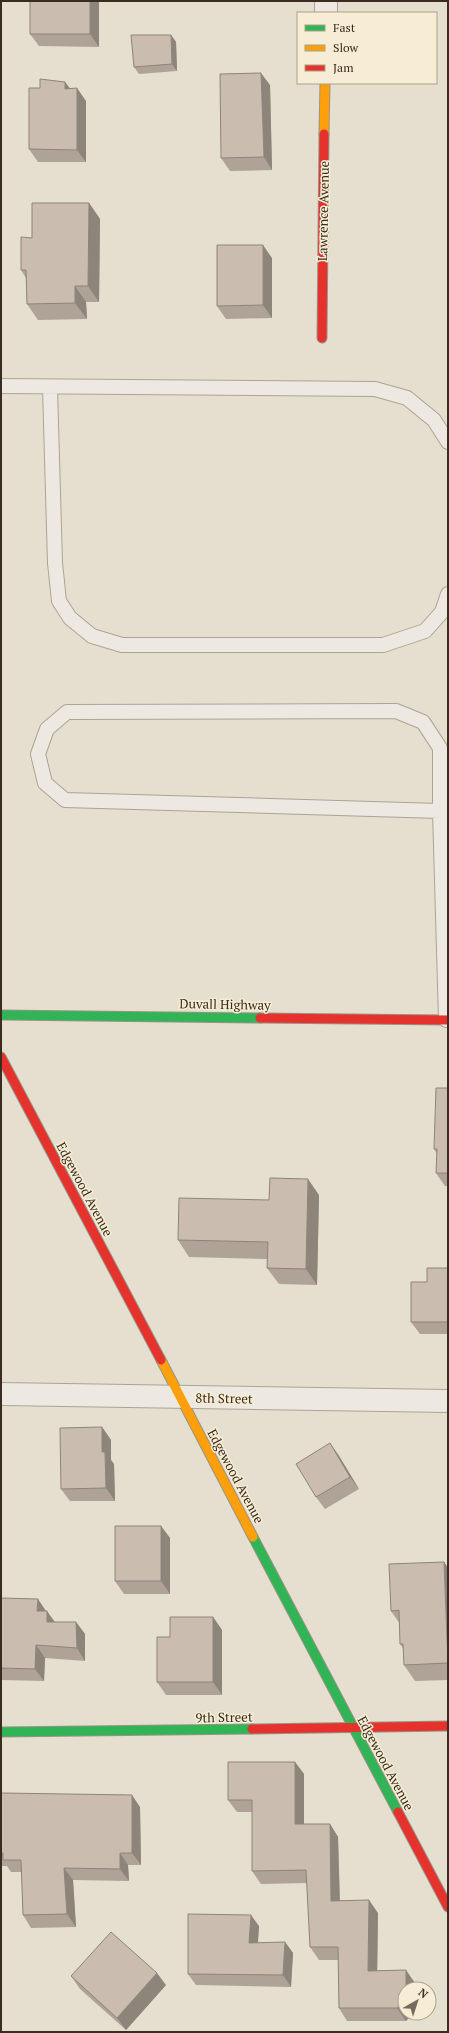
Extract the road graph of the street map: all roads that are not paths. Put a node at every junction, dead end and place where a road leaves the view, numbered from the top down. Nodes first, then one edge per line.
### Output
1 (326, 1) edge
2 (326, 12) edge
3 (325, 84) edge
4 (322, 338) dead end
5 (1, 386) edge
6 (50, 388) junction
7 (448, 442) edge
8 (448, 594) edge
9 (440, 811) junction
10 (1, 1015) edge
11 (447, 1020) edge
12 (1, 1057) edge
13 (1, 1394) edge
14 (180, 1398) junction
15 (448, 1401) edge
16 (448, 1726) edge
17 (353, 1728) junction
18 (1, 1732) edge
19 (448, 1907) edge

1 - 2 street
3 - 4 street, Lawrence Avenue
5 - 6 lane
6 - 7 lane
6 - 8 lane
9 - 9 lane
9 - 11 lane
10 - 11 street, Duvall Highway
12 - 14 street, Edgewood Avenue
13 - 14 street, 8th Street
14 - 15 street, 8th Street
14 - 17 street, Edgewood Avenue
16 - 17 street, 9th Street
17 - 18 street, 9th Street
17 - 19 street, Edgewood Avenue

